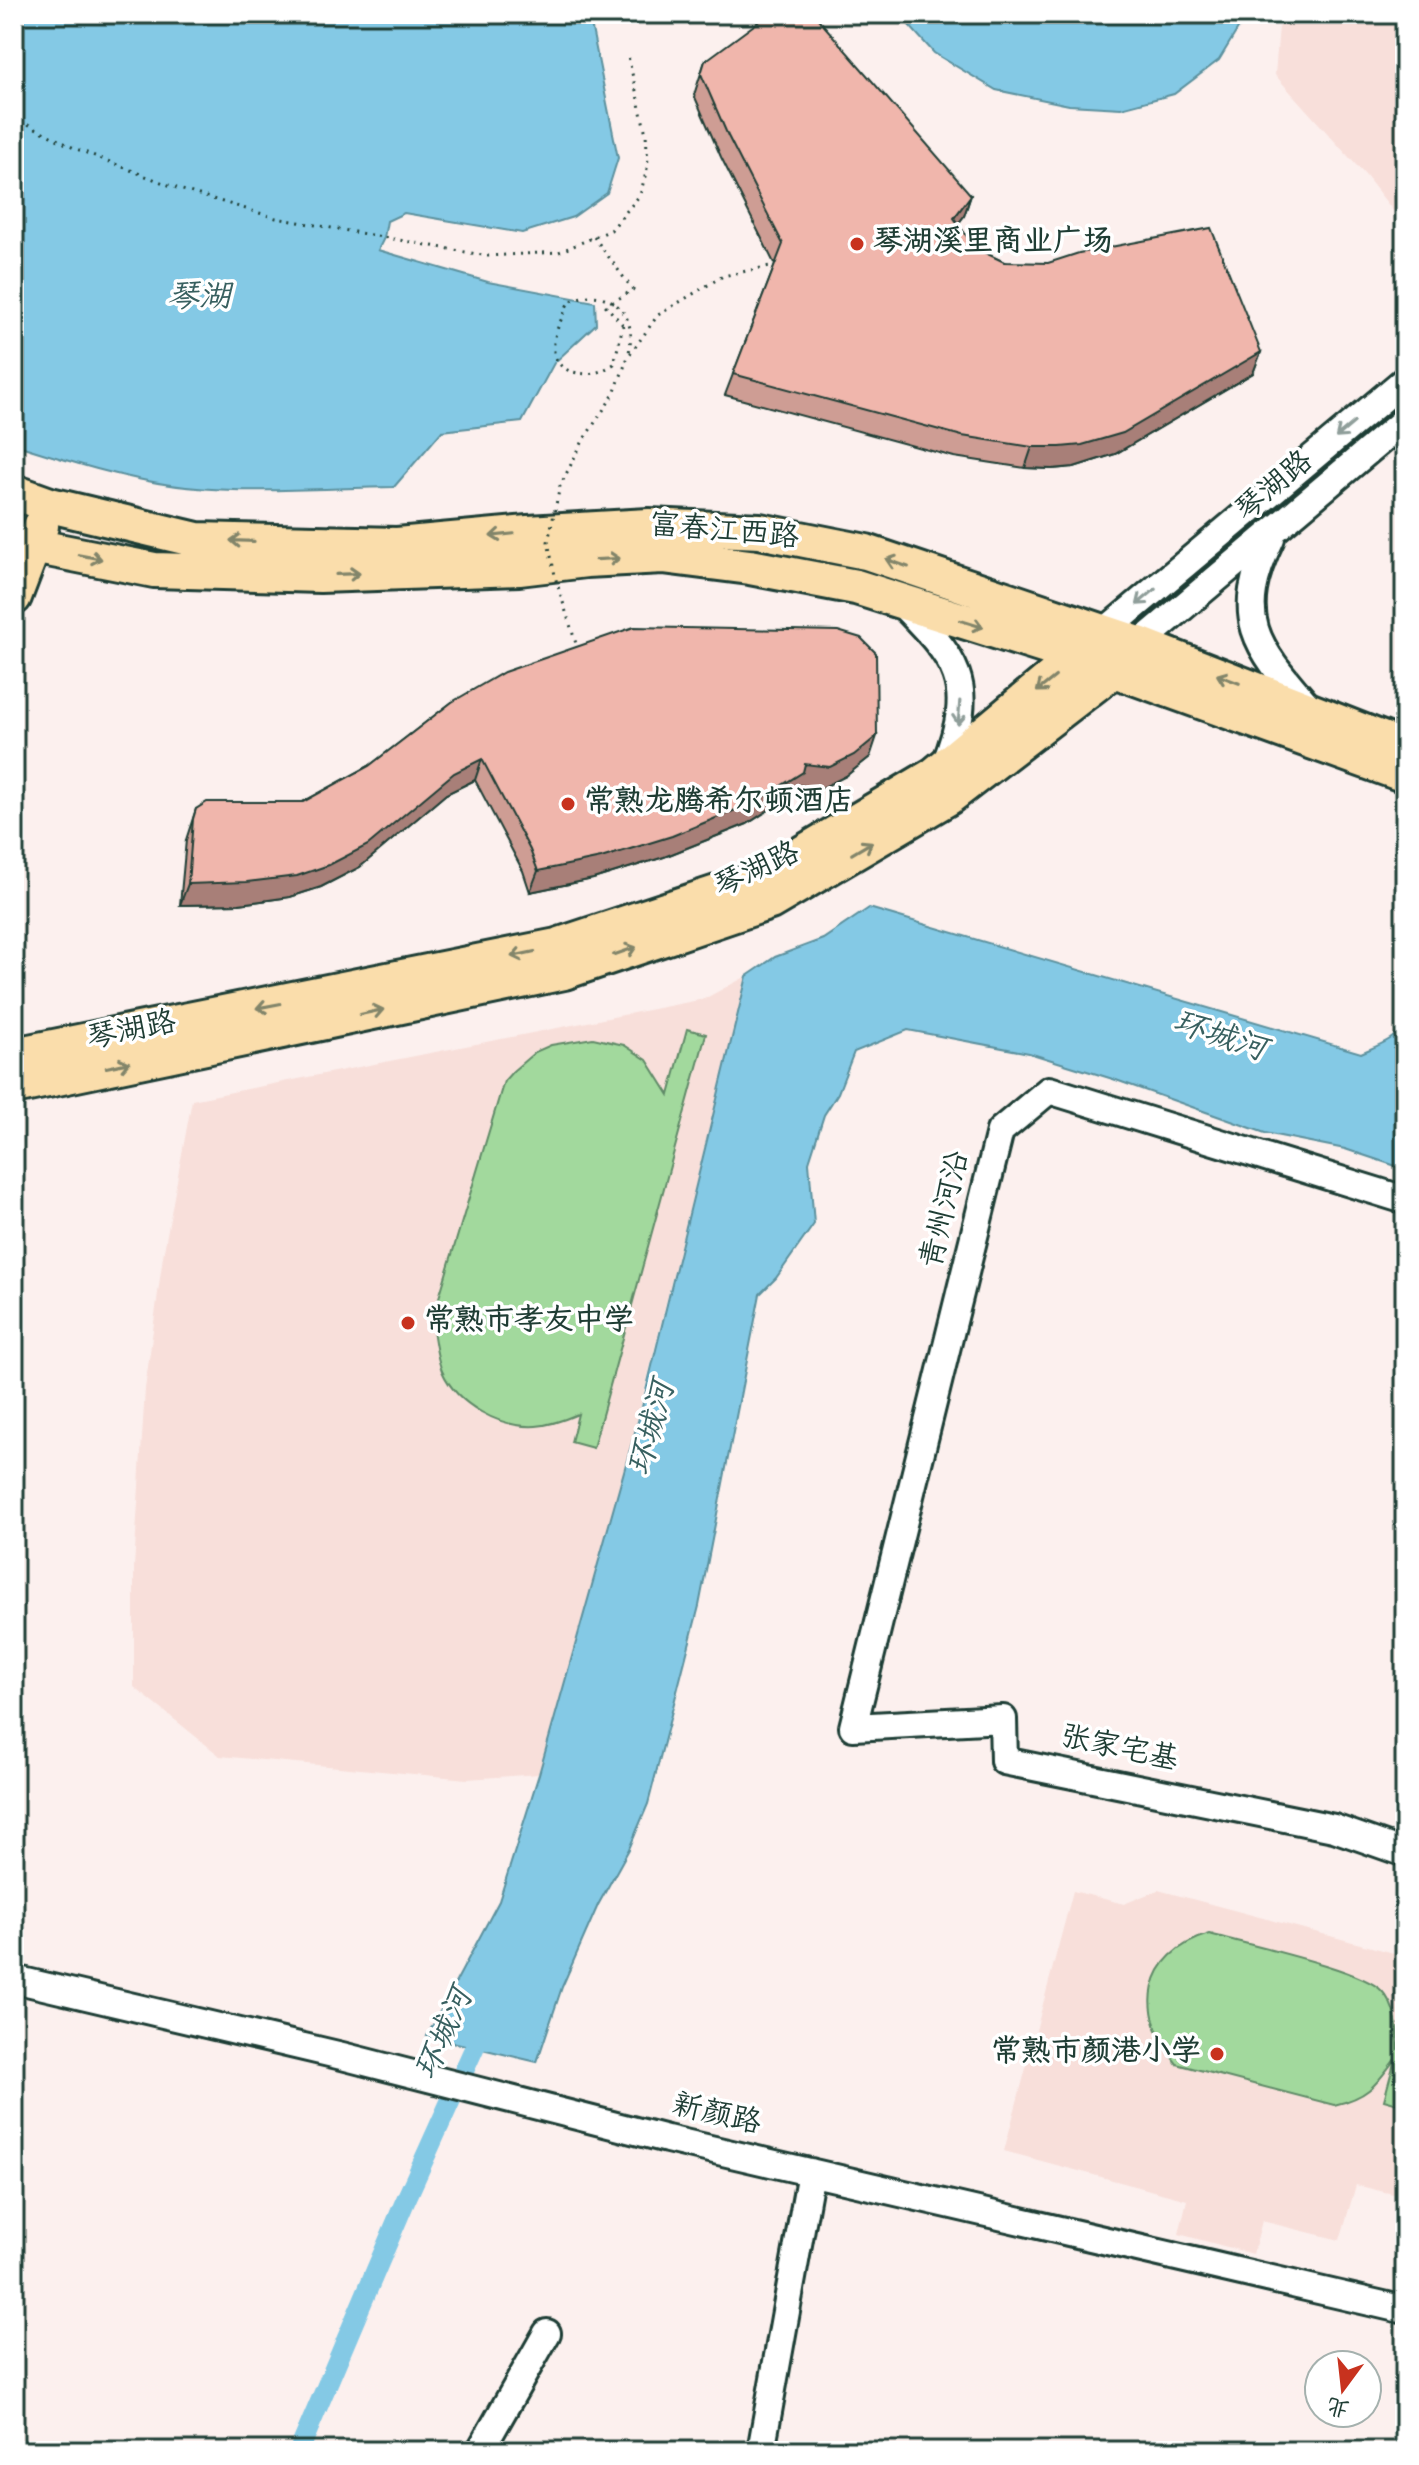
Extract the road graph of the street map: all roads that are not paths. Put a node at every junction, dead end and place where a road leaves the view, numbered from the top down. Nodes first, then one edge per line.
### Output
1 (1405, 380) edge
2 (1405, 420) edge
3 (14, 492) edge
4 (50, 505) junction
5 (1275, 529) junction
6 (24, 542) edge
7 (14, 597) edge
8 (899, 601) junction
9 (1104, 632) junction
10 (1139, 644) junction
11 (1078, 657) junction
12 (1114, 670) junction
13 (1312, 711) junction
14 (1405, 748) edge
15 (945, 767) junction
16 (1405, 775) edge
17 (14, 1055) edge
18 (14, 1085) edge
19 (1405, 1200) edge
20 (853, 1727) joint
21 (1405, 1853) edge
22 (14, 1979) edge
23 (811, 2172) junction
24 (1405, 2310) edge
25 (547, 2333) dead end
26 (480, 2451) edge
27 (761, 2451) edge

1 -> 9 street, 琴湖路
2 - 5 street, 琴湖路
3 - 4 main road, 富春江西路
4 - 6 main road
9 -> 4 main road, 富春江西路
5 - 10 street, 琴湖路
5 - 13 street
6 - 7 main road
6 -> 8 main road, 富春江西路
8 -> 11 main road, 富春江西路
8 -> 15 street
9 - 10 main road, 富春江西路
9 - 11 main road, 琴湖路
10 - 12 main road, 琴湖路
13 -> 10 main road, 富春江西路
11 - 12 main road, 富春江西路
11 -> 15 main road, 琴湖路
12 - 16 main road, 富春江西路
18 -> 12 main road, 琴湖路
13 - 14 main road, 富春江西路
15 -> 17 main road, 琴湖路
19 - 20 street, 青州河沿
20 - 21 street, 张家宅基
22 - 23 street, 新颜路
23 - 24 street, 新颜路
23 - 27 street
25 - 26 street

